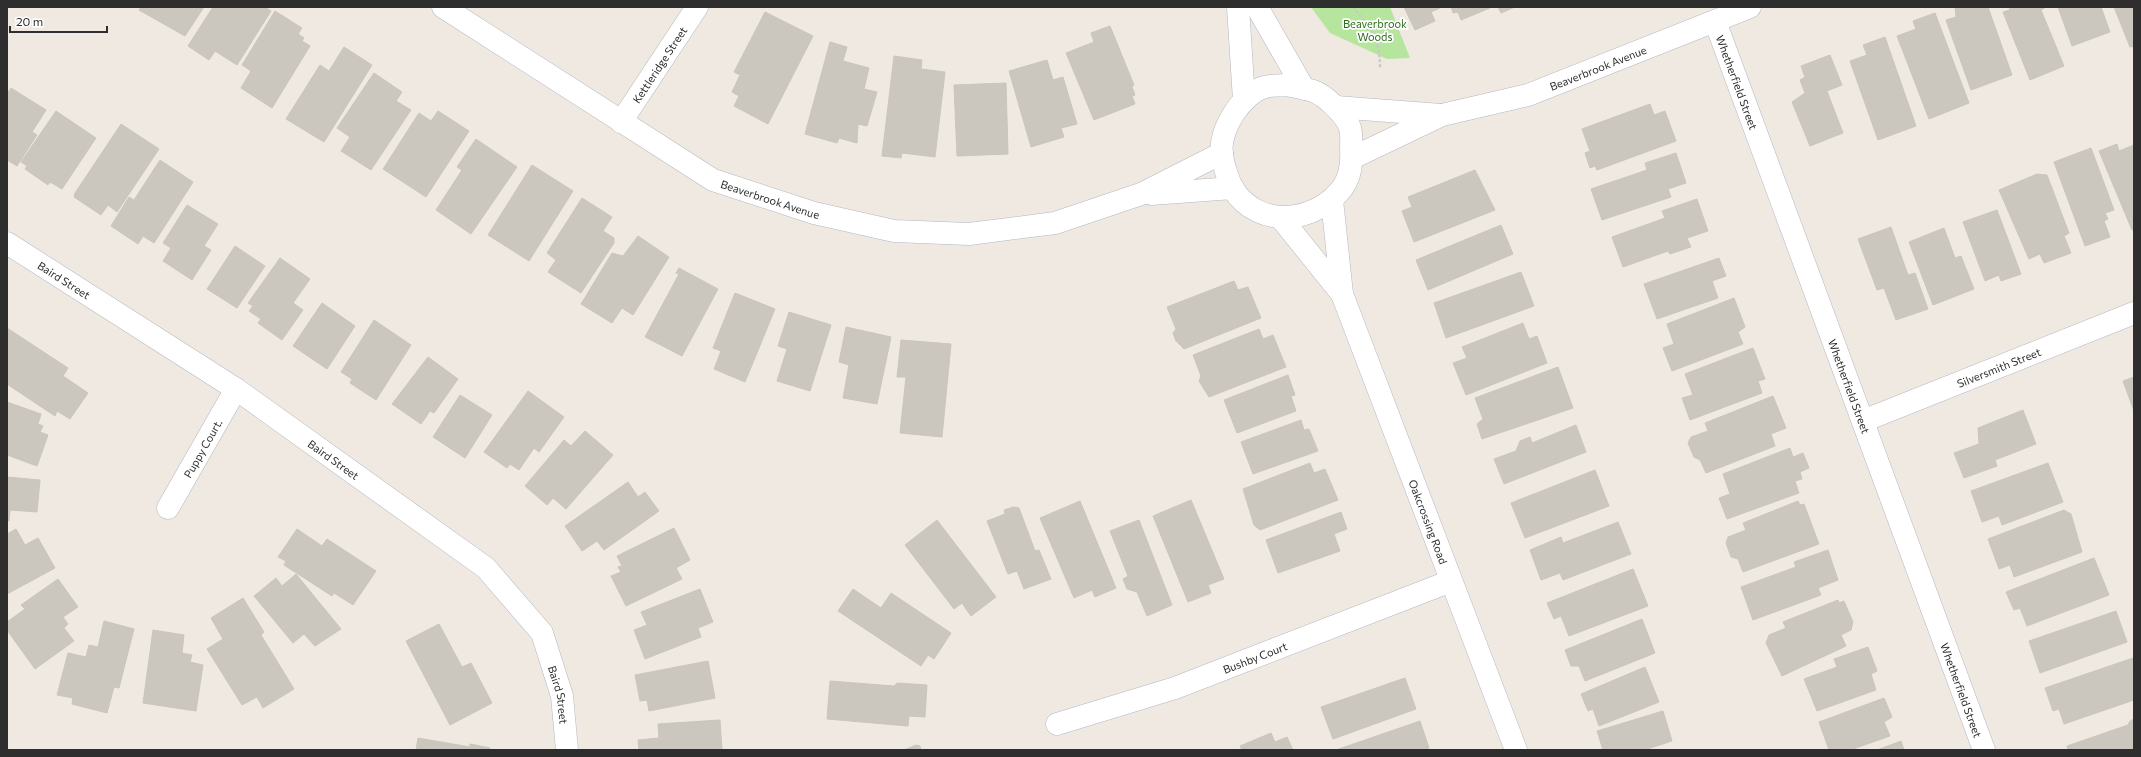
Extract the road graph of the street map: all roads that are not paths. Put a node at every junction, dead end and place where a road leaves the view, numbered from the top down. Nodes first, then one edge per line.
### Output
1 (442, 7) edge
2 (697, 7) edge
3 (1238, 7) edge
4 (1257, 7) edge
5 (1750, 7) edge
6 (1715, 22) junction
7 (1304, 89) junction
8 (1244, 100) junction
9 (1336, 107) junction
10 (1442, 115) junction
11 (621, 122) junction
12 (1222, 153) junction
13 (1352, 158) junction
14 (1233, 188) junction
15 (1141, 194) junction
16 (1332, 200) junction
17 (1280, 217) junction
18 (7, 243) edge
19 (1342, 294) junction
20 (2134, 313) edge
21 (236, 389) junction
22 (1863, 421) junction
23 (168, 508) dead end
24 (1451, 581) junction
25 (1057, 724) dead end
26 (566, 750) edge
27 (1516, 750) edge
28 (1984, 750) edge

1 - 11 street, Beaverbrook Avenue
2 - 11 street, Kettleridge Street
3 - 8 street
4 - 7 street
5 - 6 street, Beaverbrook Avenue
6 - 10 street, Beaverbrook Avenue
6 - 22 street, Whetherfield Street
7 - 8 street
7 - 9 street
8 - 12 street
9 - 10 street, Beaverbrook Avenue
9 - 13 street
10 - 13 street, Beaverbrook Avenue
11 - 15 street, Beaverbrook Avenue
12 - 14 street
12 - 15 street, Beaverbrook Avenue
13 - 16 street
14 - 15 street, Beaverbrook Avenue
14 - 17 street
16 - 17 street
16 - 19 street, Oakcrossing Road
17 - 19 street, Oakcrossing Road
18 - 21 street, Baird Street
19 - 24 street, Oakcrossing Road
20 - 22 street, Silversmith Street
21 - 23 street, Puppy Court.
21 - 26 street, Baird Street
22 - 28 street, Whetherfield Street
24 - 25 street, Bushby Court
24 - 27 street, Oakcrossing Road

